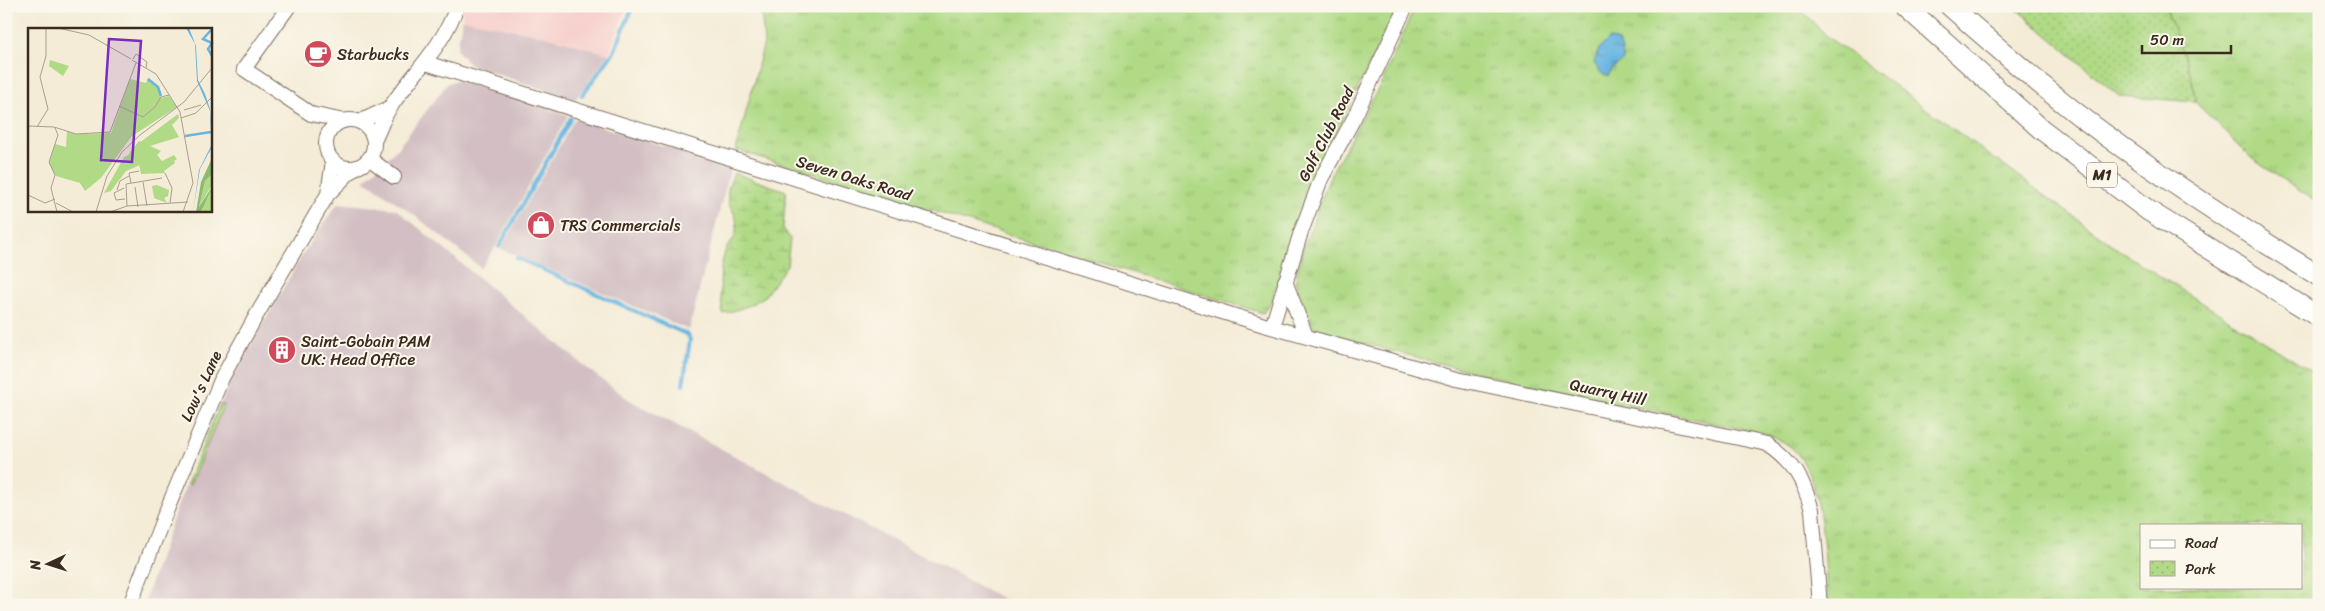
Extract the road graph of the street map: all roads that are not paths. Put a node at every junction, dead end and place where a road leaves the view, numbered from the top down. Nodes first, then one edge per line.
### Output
1 (289, 6) edge
2 (457, 6) edge
3 (1406, 6) edge
4 (1905, 6) edge
5 (1950, 6) edge
6 (426, 63) junction
7 (391, 107) junction
8 (311, 114) junction
9 (344, 121) junction
10 (359, 122) junction
11 (326, 141) junction
12 (374, 141) junction
13 (370, 159) junction
14 (333, 161) junction
15 (354, 168) junction
16 (394, 177) dead end
17 (328, 194) junction
18 (2319, 276) edge
19 (1286, 281) junction
20 (2319, 317) edge
21 (1272, 327) junction
22 (1306, 336) junction
23 (130, 605) edge
24 (1820, 605) edge

1 - 8 street
2 - 6 street
3 - 19 street, Golf Club Road
4 - 20 highway, M1
5 - 18 highway, M1
6 - 7 street
6 - 21 street, Seven Oaks Road
7 - 10 street
7 - 12 street
8 - 9 street
8 - 11 street, Low's Lane
9 - 10 street
9 - 11 street
10 - 12 street
11 - 14 street, Low's Lane
12 - 13 street
13 - 15 street, Low's Lane
13 - 16 street
14 - 15 street
14 - 17 street, Low's Lane
15 - 17 street, Low's Lane
17 - 23 street, Low's Lane
19 - 21 street, Golf Club Road
19 - 22 street
21 - 22 street, Quarry Hill
22 - 24 street, Quarry Hill

